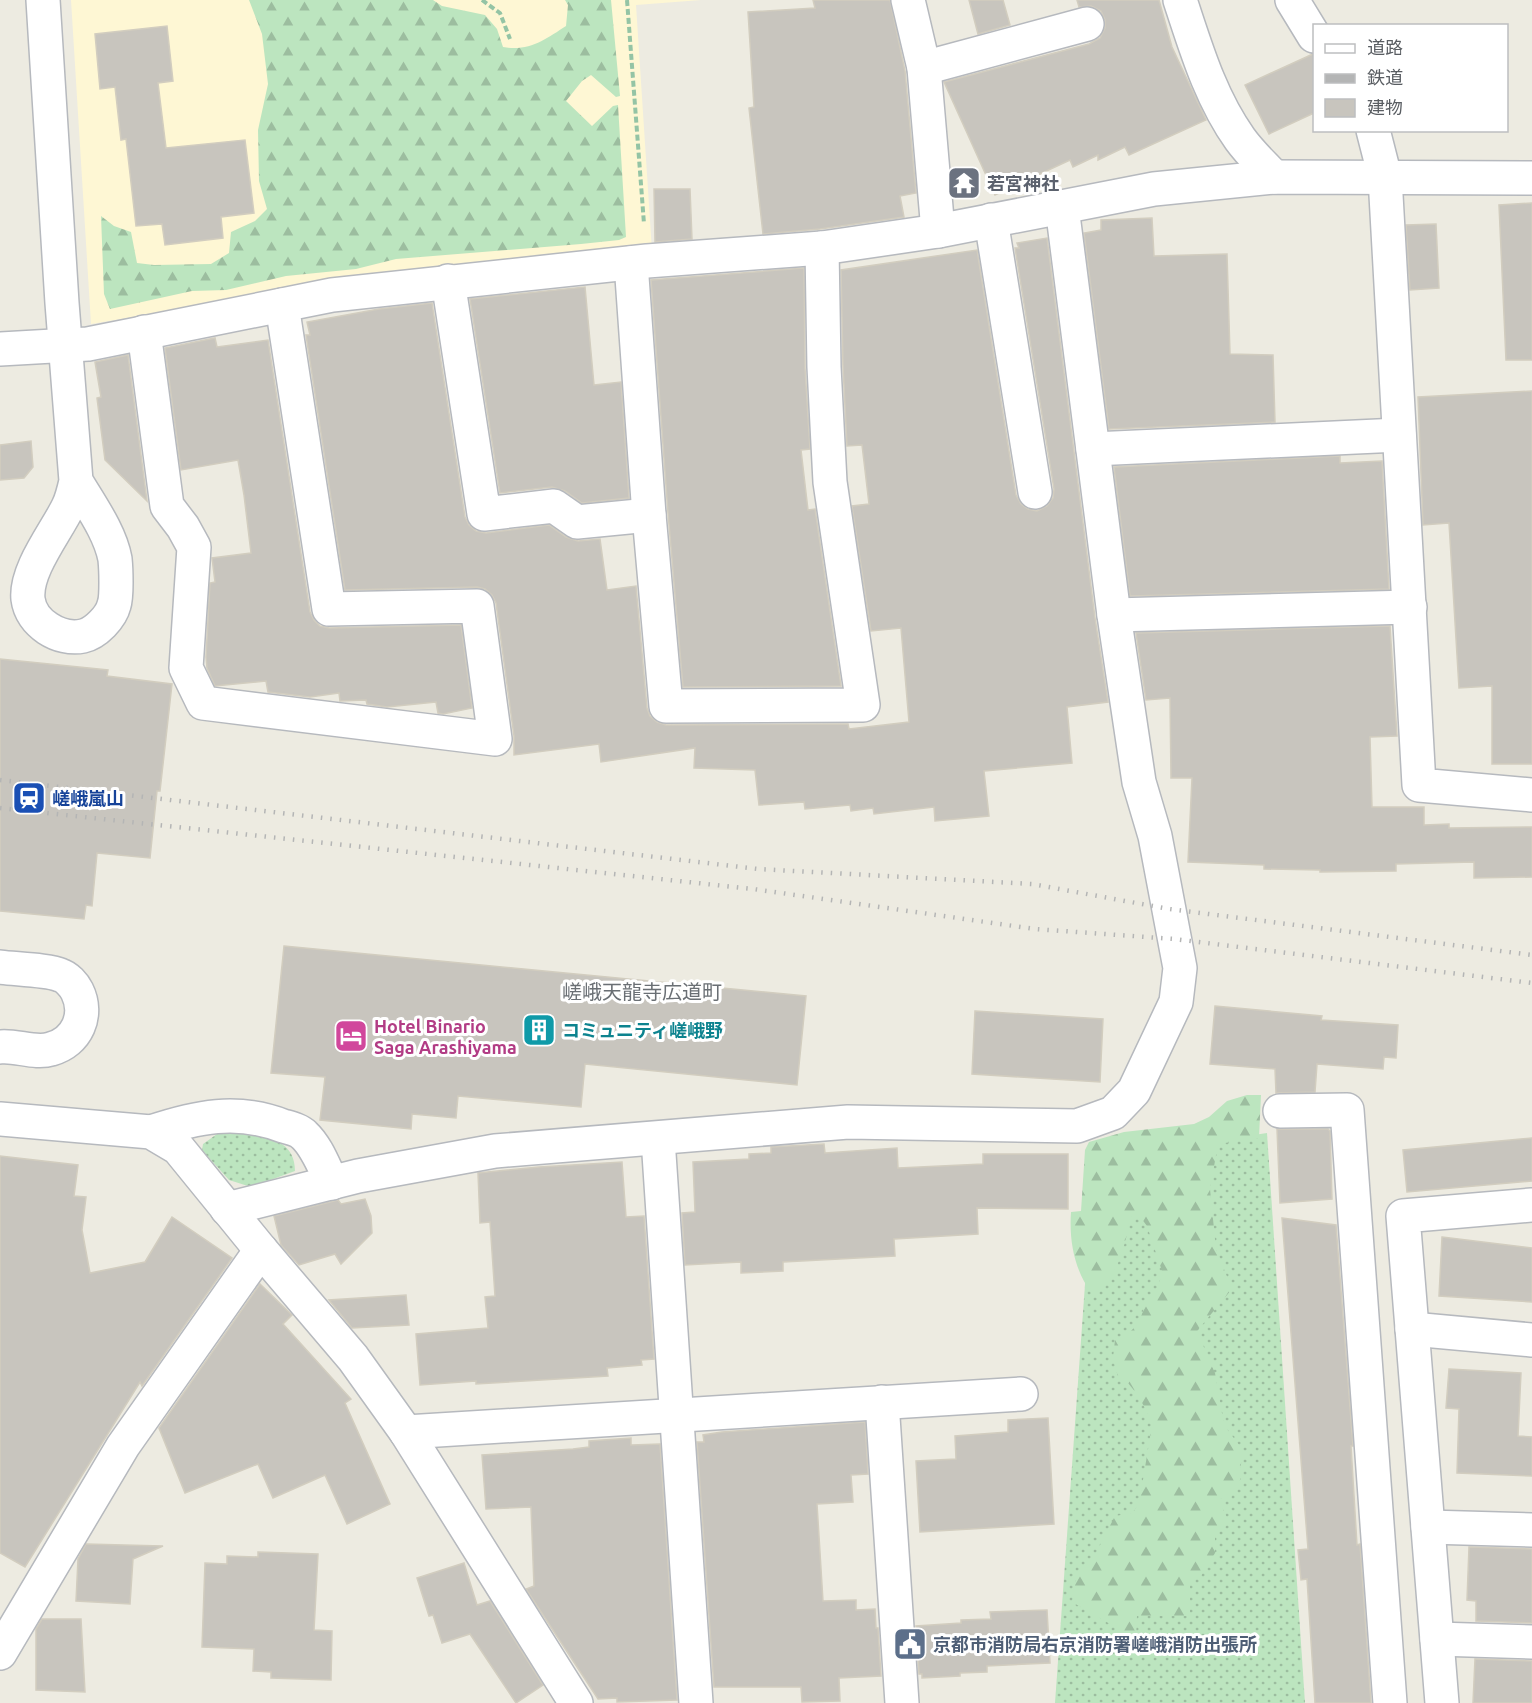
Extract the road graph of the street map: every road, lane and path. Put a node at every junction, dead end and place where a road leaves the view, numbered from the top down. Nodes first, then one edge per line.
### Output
1 (43, 0) edge
2 (482, 0) edge
3 (627, 0) edge
4 (908, 0) edge
5 (1180, 0) edge
6 (1292, 0) edge
7 (1087, 24) dead end
8 (1313, 34) edge
9 (510, 39) dead end
10 (924, 68) junction
11 (1374, 132) edge
12 (1274, 177) junction
13 (1385, 177) junction
14 (1532, 178) edge
15 (1062, 207) junction
16 (991, 220) junction
17 (938, 231) junction
18 (822, 248) junction
19 (639, 262) junction
20 (448, 281) junction
21 (282, 305) junction
22 (144, 332) junction
23 (66, 345) junction
24 (0, 349) edge
25 (1399, 435) junction
26 (1093, 449) junction
27 (76, 481) dead end
28 (1035, 492) dead end
29 (649, 515) junction
30 (1410, 608) junction
31 (1114, 615) junction
32 (1532, 795) edge
33 (0, 967) edge
34 (0, 1047) edge
35 (1280, 1111) dead end
36 (0, 1119) edge
37 (151, 1132) junction
38 (658, 1139) junction
39 (332, 1183) junction
40 (1532, 1205) edge
41 (227, 1209) junction
42 (261, 1250) junction
43 (1412, 1329) junction
44 (1532, 1340) edge
45 (1021, 1394) dead end
46 (882, 1402) junction
47 (675, 1416) junction
48 (406, 1432) junction
49 (1428, 1527) junction
50 (1532, 1530) edge
51 (1437, 1639) junction
52 (1532, 1642) edge
53 (0, 1653) edge
54 (576, 1703) edge
55 (696, 1703) edge
56 (902, 1703) edge
57 (1390, 1703) edge
58 (1442, 1703) edge

1 - 23 street
2 - 9 path
3 - 19 path
4 - 10 street
5 - 12 street
6 - 8 street
7 - 10 street
10 - 17 street
11 - 13 street
12 - 13 street
12 - 15 street
13 - 14 street
13 - 25 street
15 - 16 street
15 - 26 street
16 - 17 street
16 - 28 street
17 - 18 street
18 - 19 street
18 - 29 street
19 - 20 street
19 - 29 street
20 - 21 street
20 - 29 street
21 - 22 street
21 - 22 street
22 - 23 street
23 - 24 street
23 - 27 street
25 - 26 street
25 - 30 street
26 - 31 street
30 - 31 street
30 - 32 street
31 - 38 street
33 - 34 street
35 - 57 street
36 - 37 street
37 - 39 street
37 - 41 street
38 - 39 street
38 - 47 street
39 - 41 street
40 - 43 street
41 - 42 street
42 - 48 street
42 - 53 street
43 - 44 street
43 - 49 street
45 - 46 street
46 - 47 street
46 - 56 street
47 - 48 street
47 - 55 street
48 - 54 street
49 - 50 street
49 - 51 street
51 - 52 street
51 - 58 street

